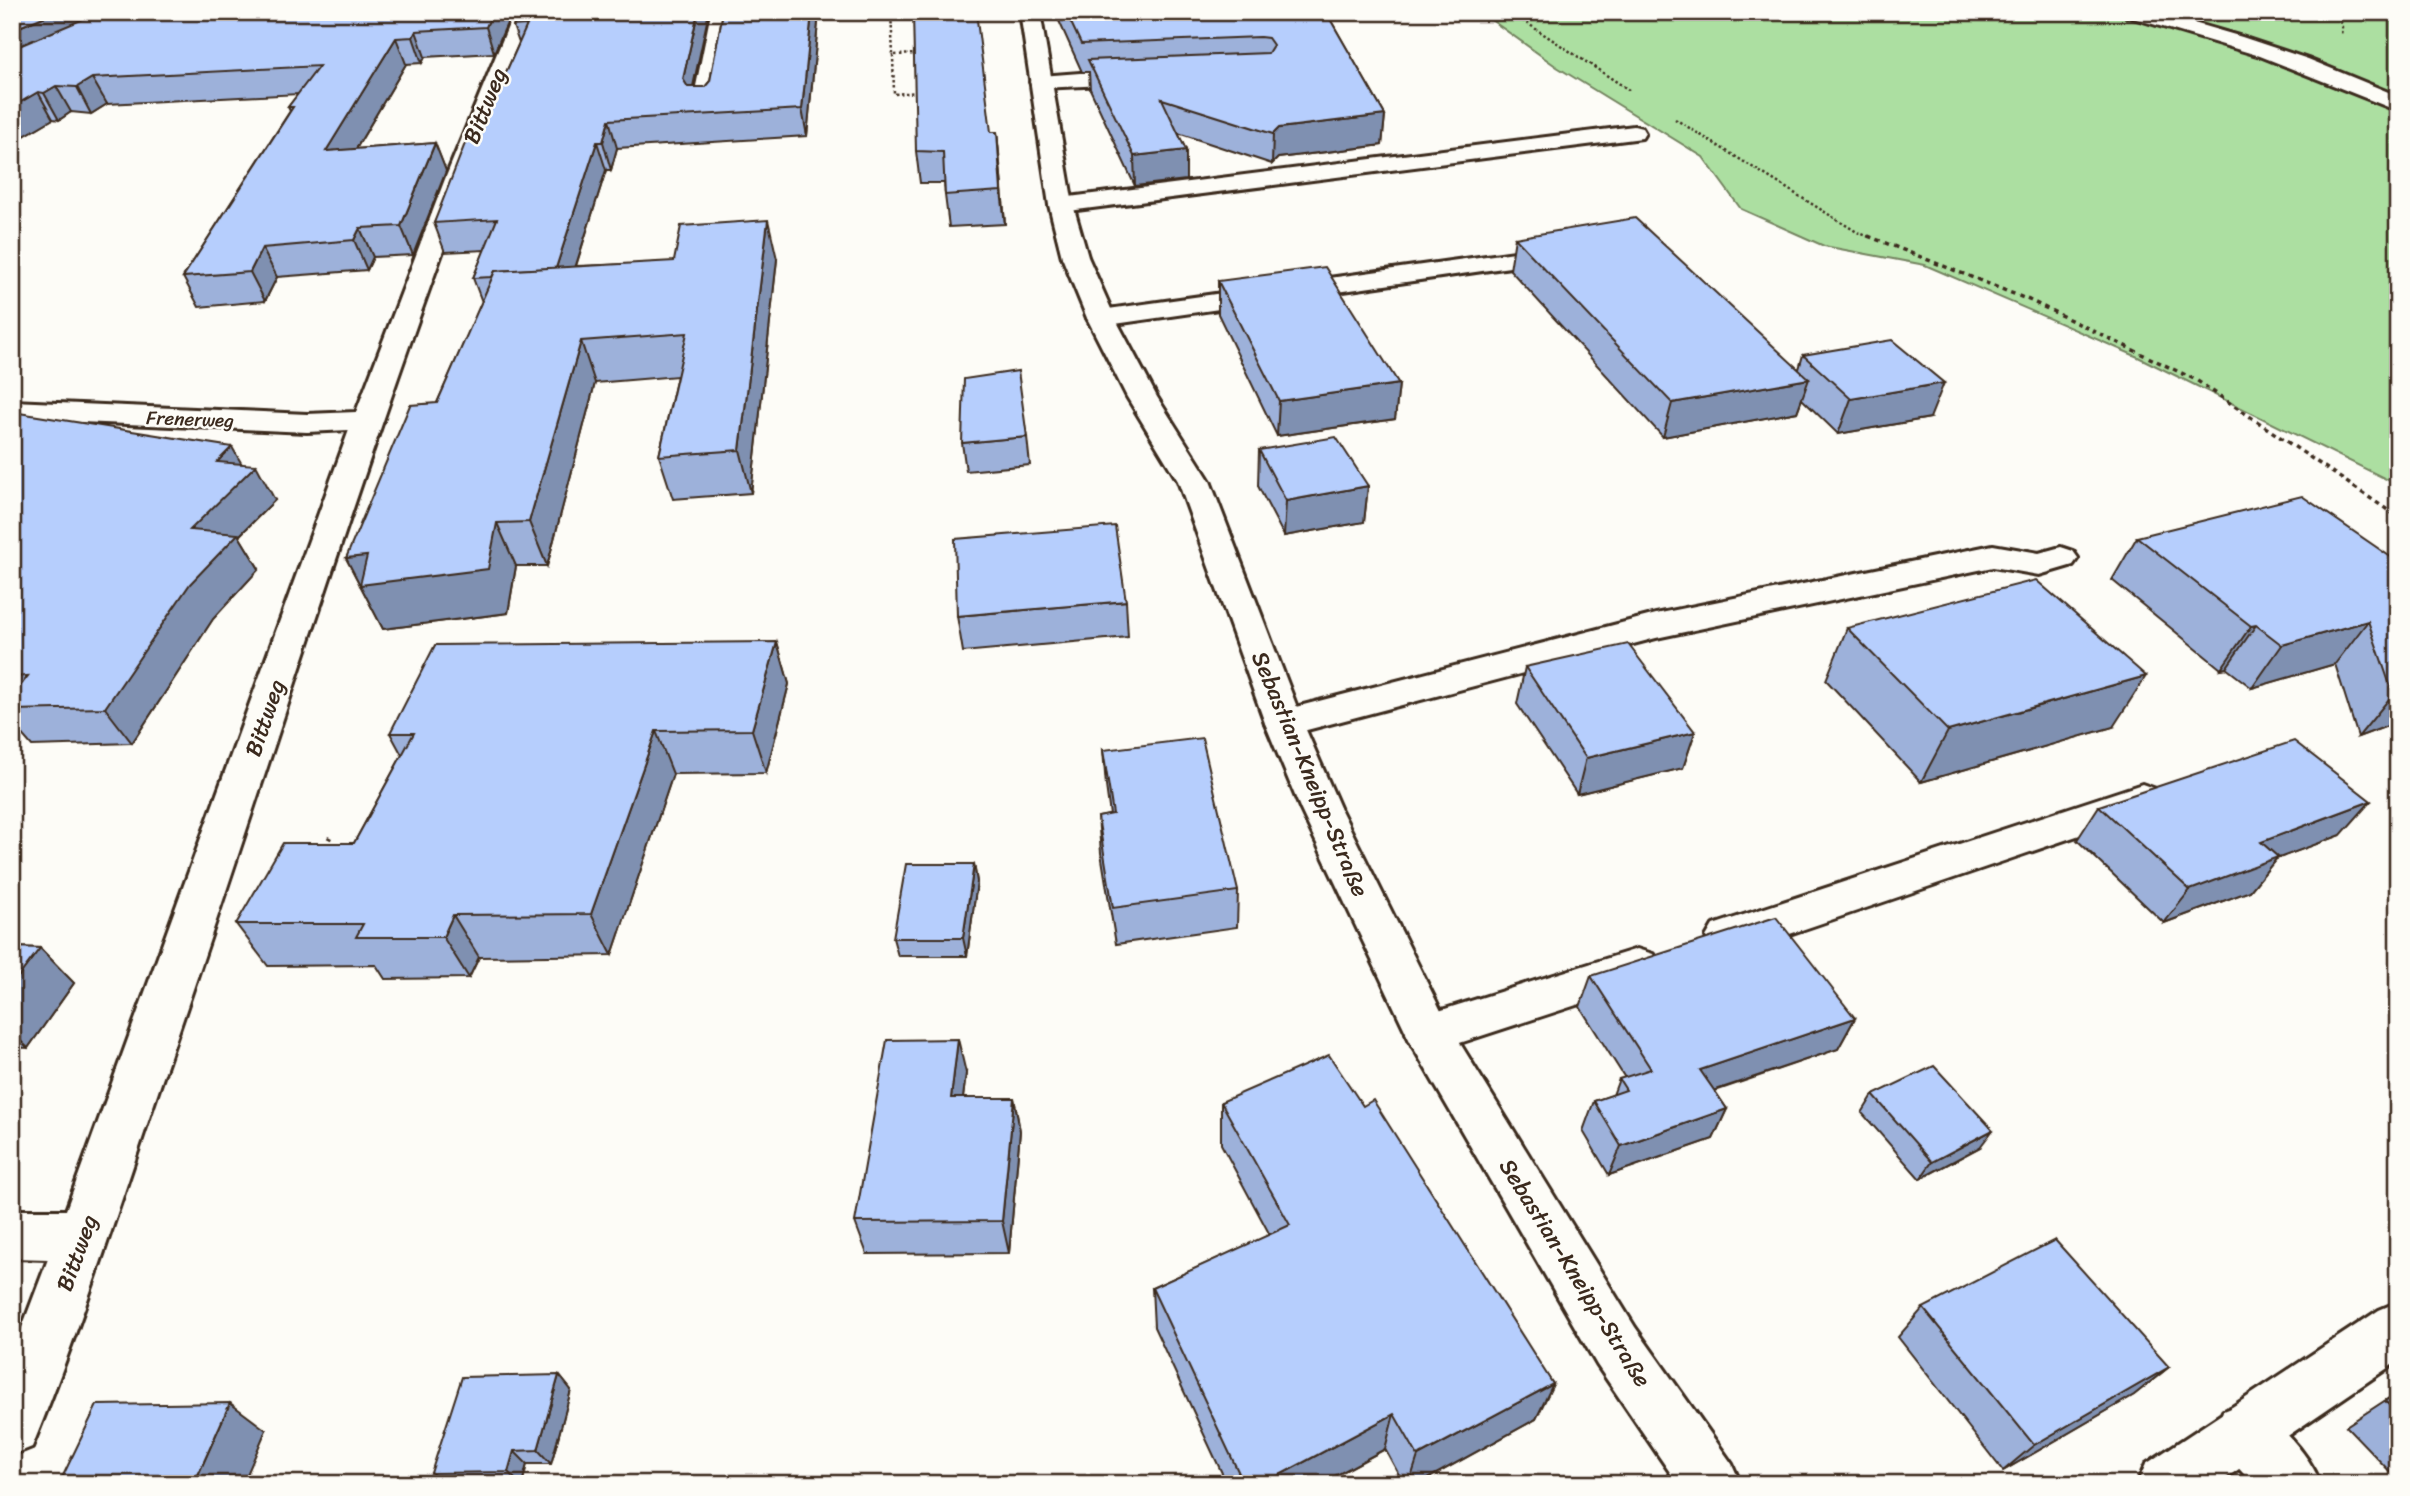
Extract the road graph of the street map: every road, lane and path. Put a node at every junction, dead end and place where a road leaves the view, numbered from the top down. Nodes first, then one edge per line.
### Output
1 (524, 12) edge
2 (721, 12) edge
3 (891, 12) edge
4 (1030, 12) edge
5 (1510, 12) edge
6 (2133, 12) edge
7 (919, 54) edge
8 (893, 55) junction
9 (1156, 79) edge
10 (1041, 82) junction
11 (918, 92) edge
12 (1640, 97) dead end
13 (2398, 104) edge
14 (703, 106) edge
15 (1674, 119) dead end
16 (1634, 133) dead end
17 (1061, 205) junction
18 (1557, 254) edge
19 (1101, 318) junction
20 (12, 410) edge
21 (368, 420) junction
22 (2398, 517) edge
23 (2061, 558) dead end
24 (1284, 723) junction
25 (2180, 787) edge
26 (330, 836) dead end
27 (323, 849) edge
28 (1429, 1033) junction
29 (12, 1234) edge
30 (84, 1235) junction
31 (2398, 1329) edge
32 (12, 1427) edge
33 (2243, 1431) junction
34 (1712, 1484) edge
35 (2166, 1484) edge
36 (2292, 1484) edge

1 - 21 street, Bittweg
2 - 14 street
3 - 8 path
4 - 10 street, Sebastian-Kneipp-Straße
5 - 12 path
6 - 13 street
7 - 8 path
8 - 11 path
9 - 10 street
10 - 17 street, Sebastian-Kneipp-Straße
15 - 22 path
16 - 17 street
17 - 19 street, Sebastian-Kneipp-Straße
18 - 19 street
19 - 24 street, Sebastian-Kneipp-Straße
20 - 21 street, Frenerweg
21 - 30 street, Bittweg
23 - 24 street
24 - 28 street, Sebastian-Kneipp-Straße
25 - 28 street
26 - 27 path
28 - 34 street, Sebastian-Kneipp-Straße
29 - 30 street
30 - 32 street, Bittweg
31 - 33 street
33 - 35 street
33 - 36 street

